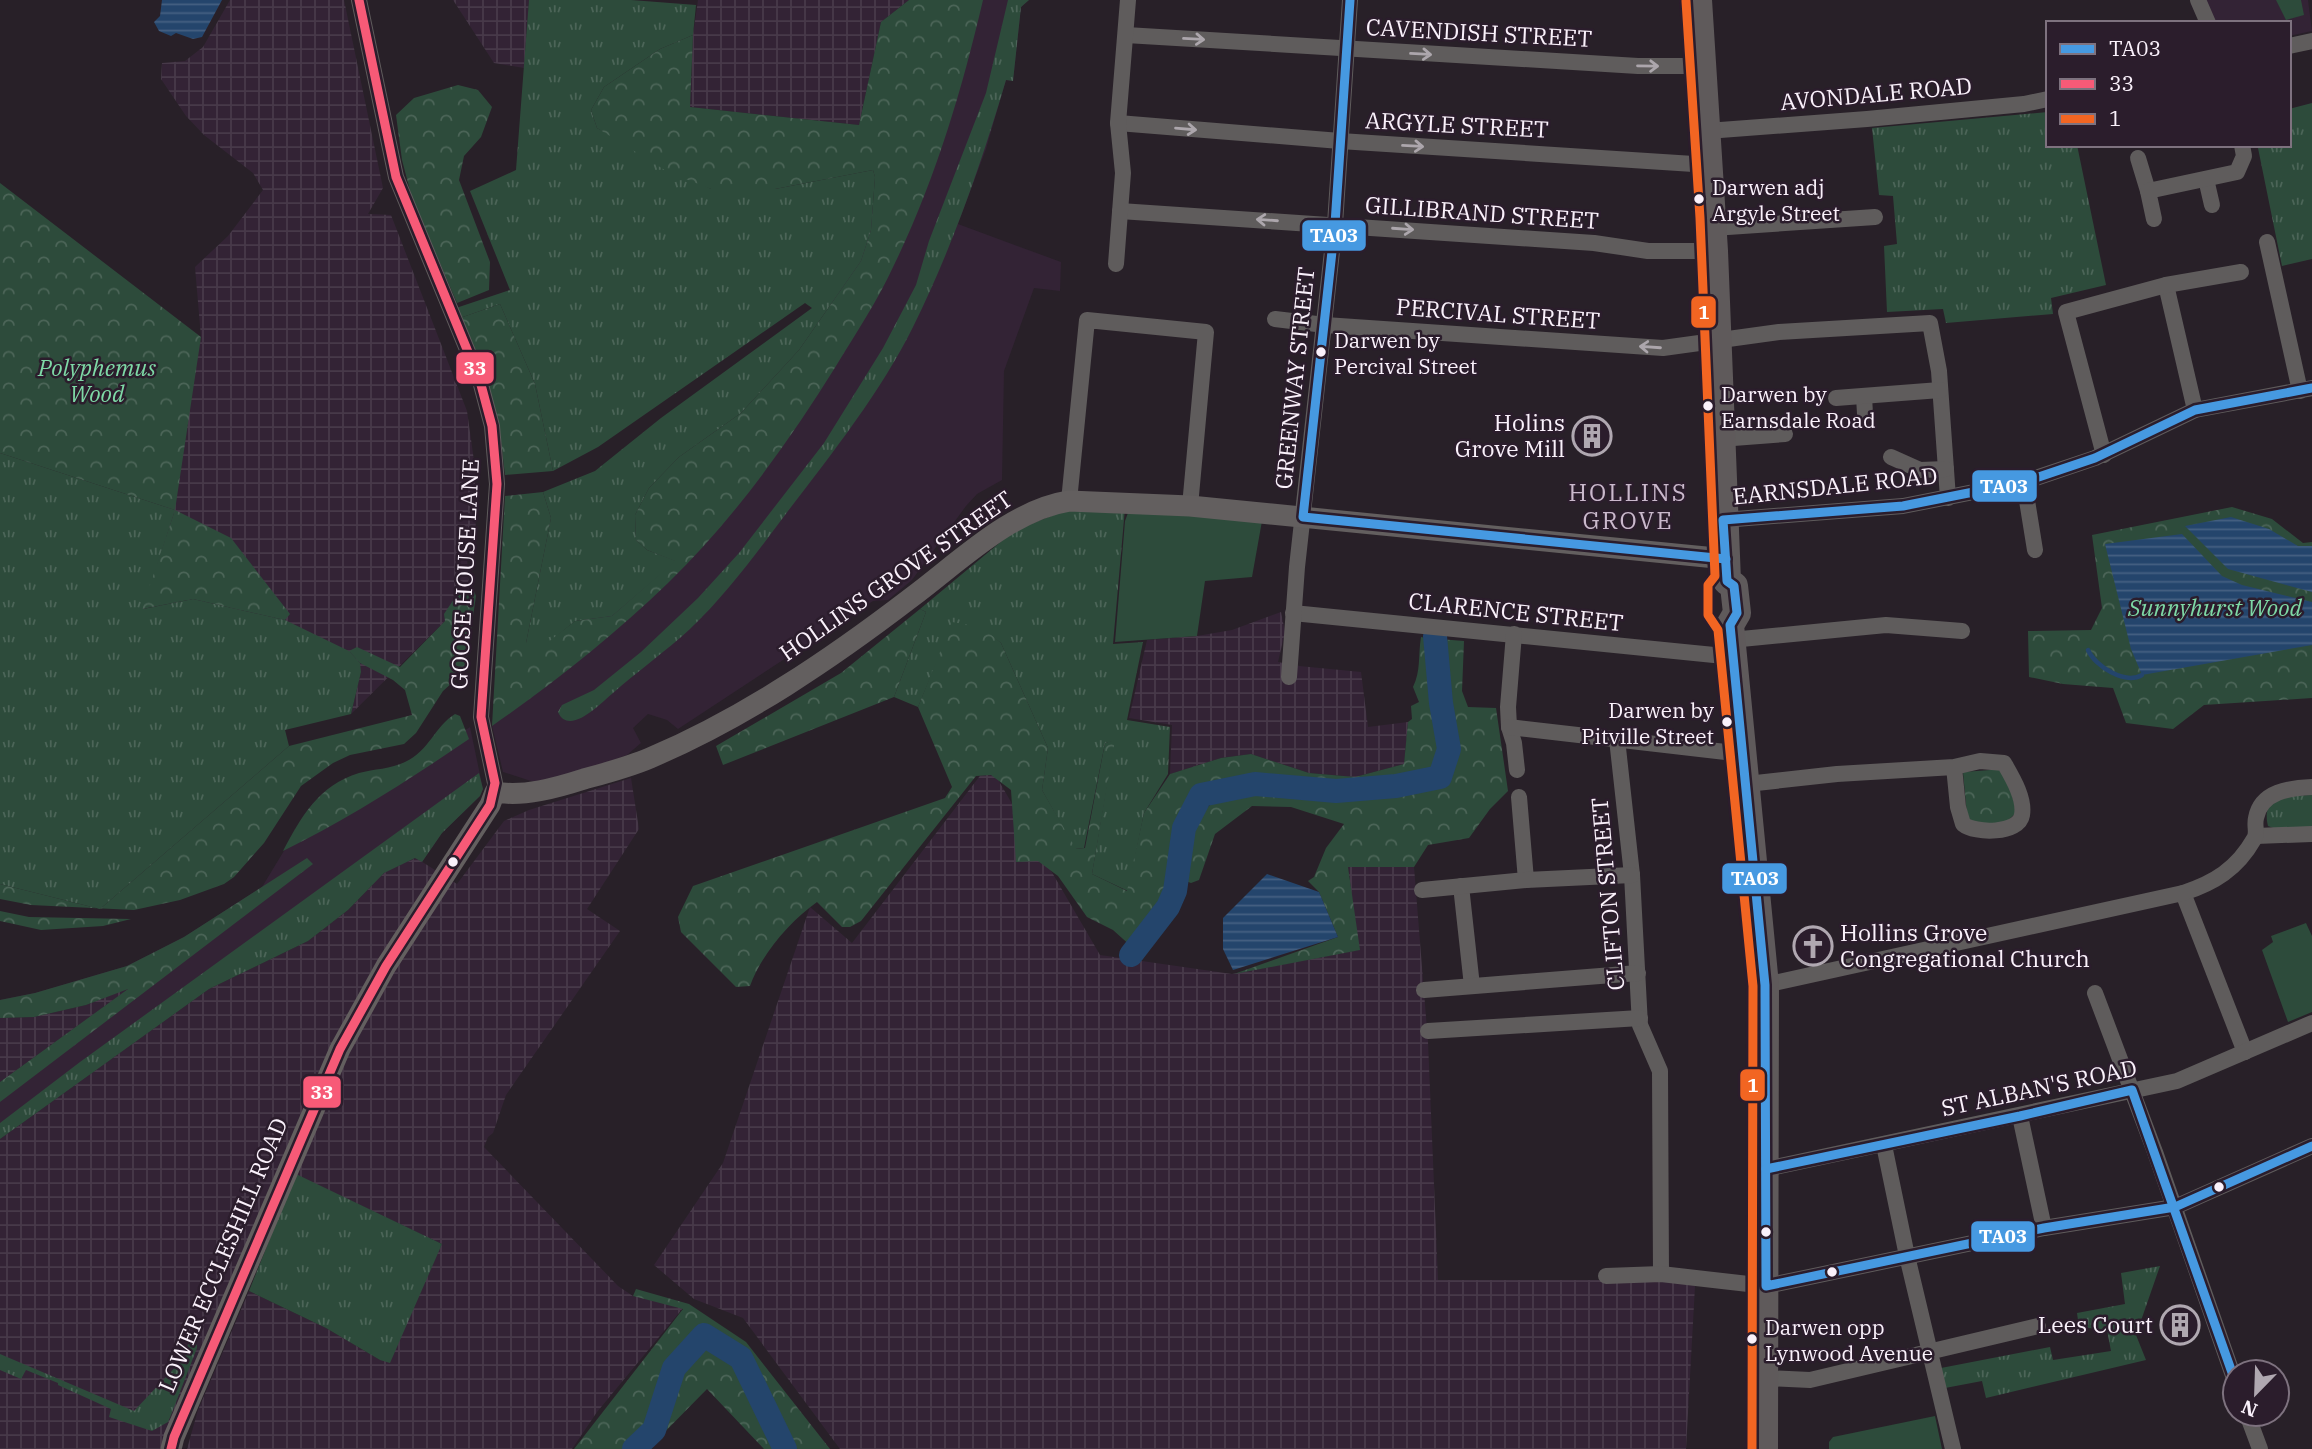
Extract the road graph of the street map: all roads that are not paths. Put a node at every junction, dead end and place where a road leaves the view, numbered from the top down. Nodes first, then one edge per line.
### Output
1 (359, 0) edge
2 (1128, 0) edge
3 (1350, 0) edge
4 (1698, 0) edge
5 (2198, 0) edge
6 (2207, 21) edge
7 (1126, 35) junction
8 (2312, 41) edge
9 (2291, 46) edge
10 (1346, 48) junction
11 (1703, 66) junction
12 (2046, 99) edge
13 (1118, 123) junction
14 (1707, 131) junction
15 (1340, 141) junction
16 (2242, 147) edge
17 (2138, 158) dead end
18 (1709, 165) junction
19 (2206, 179) junction
20 (2148, 191) junction
21 (2212, 205) dead end
22 (1120, 211) junction
23 (1875, 217) dead end
24 (2154, 219) dead end
25 (1335, 224) junction
26 (1714, 240) junction
27 (2267, 243) dead end
28 (1116, 264) dead end
29 (2241, 272) dead end
30 (2166, 285) junction
31 (1275, 319) dead end
32 (1325, 325) junction
33 (1718, 341) junction
34 (2306, 389) edge
35 (1940, 390) junction
36 (1864, 396) junction
37 (1836, 398) dead end
38 (2195, 410) junction
39 (1865, 414) dead end
40 (1786, 434) dead end
41 (1720, 439) junction
42 (2104, 455) junction
43 (1891, 457) dead end
44 (1946, 468) junction
45 (2024, 482) junction
46 (1948, 498) junction
47 (1069, 501) junction
48 (1190, 506) junction
49 (1303, 517) junction
50 (1723, 520) junction
51 (2035, 550) dead end
52 (1726, 570) junction
53 (1293, 613) junction
54 (1962, 631) dead end
55 (1514, 634) junction
56 (1732, 641) junction
57 (1289, 677) dead end
58 (1508, 727) junction
59 (1617, 739) junction
60 (1743, 754) junction
61 (1954, 768) junction
62 (1517, 770) dead end
63 (1747, 784) junction
64 (2312, 787) edge
65 (495, 788) junction
66 (1519, 797) dead end
67 (2312, 834) edge
68 (2256, 836) junction
69 (1632, 875) junction
70 (1526, 880) junction
71 (1461, 886) junction
72 (1422, 890) dead end
73 (2183, 893) junction
74 (1638, 973) junction
75 (1765, 985) junction
76 (1472, 986) junction
77 (1424, 990) dead end
78 (2095, 993) dead end
79 (1640, 1018) junction
80 (2312, 1023) edge
81 (1428, 1031) dead end
82 (2245, 1052) junction
83 (2132, 1090) junction
84 (2021, 1116) junction
85 (1884, 1145) junction
86 (2312, 1146) edge
87 (1766, 1169) junction
88 (2175, 1208) junction
89 (2045, 1228) junction
90 (1907, 1255) junction
91 (1661, 1274) junction
92 (1606, 1276) dead end
93 (1766, 1286) junction
94 (2038, 1326) dead end
95 (1931, 1351) junction
96 (2227, 1358) edge
97 (1765, 1378) junction
98 (2252, 1428) edge
99 (171, 1449) edge
100 (1764, 1449) edge
101 (1953, 1449) edge
102 (2260, 1449) edge

1 - 65 street, GOOSE HOUSE LANE
2 - 7 street
3 - 10 street, GREENWAY STREET
4 - 11 highway
5 - 6 street
7 -> 10 street, CAVENDISH STREET
7 - 13 street
8 - 9 street
10 -> 11 street, CAVENDISH STREET
10 - 15 street, GREENWAY STREET
11 - 14 highway
12 - 14 street, AVONDALE ROAD
13 -> 15 street, ARGYLE STREET
13 - 22 street
14 - 18 highway
15 -> 18 street, ARGYLE STREET
15 - 25 street, GREENWAY STREET
16 - 19 street
17 - 20 street
18 - 26 highway
19 - 20 street
19 - 21 street
20 - 24 street
25 -> 22 street, GILLIBRAND STREET
22 - 28 street
23 - 26 street, GILLIBRAND STREET
25 -> 26 street, GILLIBRAND STREET
25 - 32 street, GREENWAY STREET
26 - 33 highway
27 - 34 street
29 - 30 street
30 - 38 street
30 - 42 street
31 - 32 street, PERCIVAL STREET
33 -> 32 street, PERCIVAL STREET
32 - 49 street, GREENWAY STREET
33 - 35 street, PERCIVAL STREET
33 - 41 highway
34 - 38 street, EARNSDALE ROAD
35 - 36 street
35 - 44 street
36 - 37 street
36 - 39 street
38 - 42 street, EARNSDALE ROAD
40 - 41 street
41 - 50 highway
42 - 45 street, EARNSDALE ROAD
43 - 44 street
44 - 46 street
45 - 46 street, EARNSDALE ROAD
45 - 51 street
46 - 50 street, EARNSDALE ROAD
47 - 48 street, HOLLINS GROVE STREET
47 - 48 street
47 - 65 street, HOLLINS GROVE STREET
48 - 49 street, HOLLINS GROVE STREET
49 - 52 street, HOLLINS GROVE STREET
49 - 53 street, GREENWAY STREET
50 - 52 highway
52 - 56 highway
53 - 55 street, CLARENCE STREET
53 - 57 street, GREENWAY STREET
54 - 56 street, CLARENCE STREET
55 - 56 street, CLARENCE STREET
55 - 58 street
56 - 60 highway
58 - 59 street
58 - 62 street
59 - 60 street
59 - 69 street, CLIFTON STREET
60 - 63 highway
61 - 61 street
61 - 63 street
63 - 75 highway
64 - 68 street
65 - 99 street, LOWER ECCLESHILL ROAD
66 - 70 street
67 - 68 street
68 - 73 street
69 - 70 street
69 - 74 street, CLIFTON STREET
70 - 71 street
71 - 72 street
71 - 76 street
73 - 75 street
73 - 82 street
74 - 76 street
74 - 79 street, CLIFTON STREET
75 - 87 highway
76 - 77 street
78 - 83 street
79 - 81 street
79 - 91 street, CLIFTON STREET
80 - 82 street, ST ALBAN'S ROAD
82 - 83 street, ST ALBAN'S ROAD
83 - 84 street, ST ALBAN'S ROAD
83 - 88 street
84 - 85 street, ST ALBAN'S ROAD
84 - 89 street
85 - 87 street, ST ALBAN'S ROAD
85 - 90 street
86 - 88 street
87 - 93 highway
88 - 89 street
88 - 96 street
89 - 90 street
90 - 93 street
90 - 95 street
91 - 92 street
91 - 93 street
93 - 97 highway
94 - 95 street
95 - 97 street
95 - 101 street
97 - 100 highway
98 - 102 street

